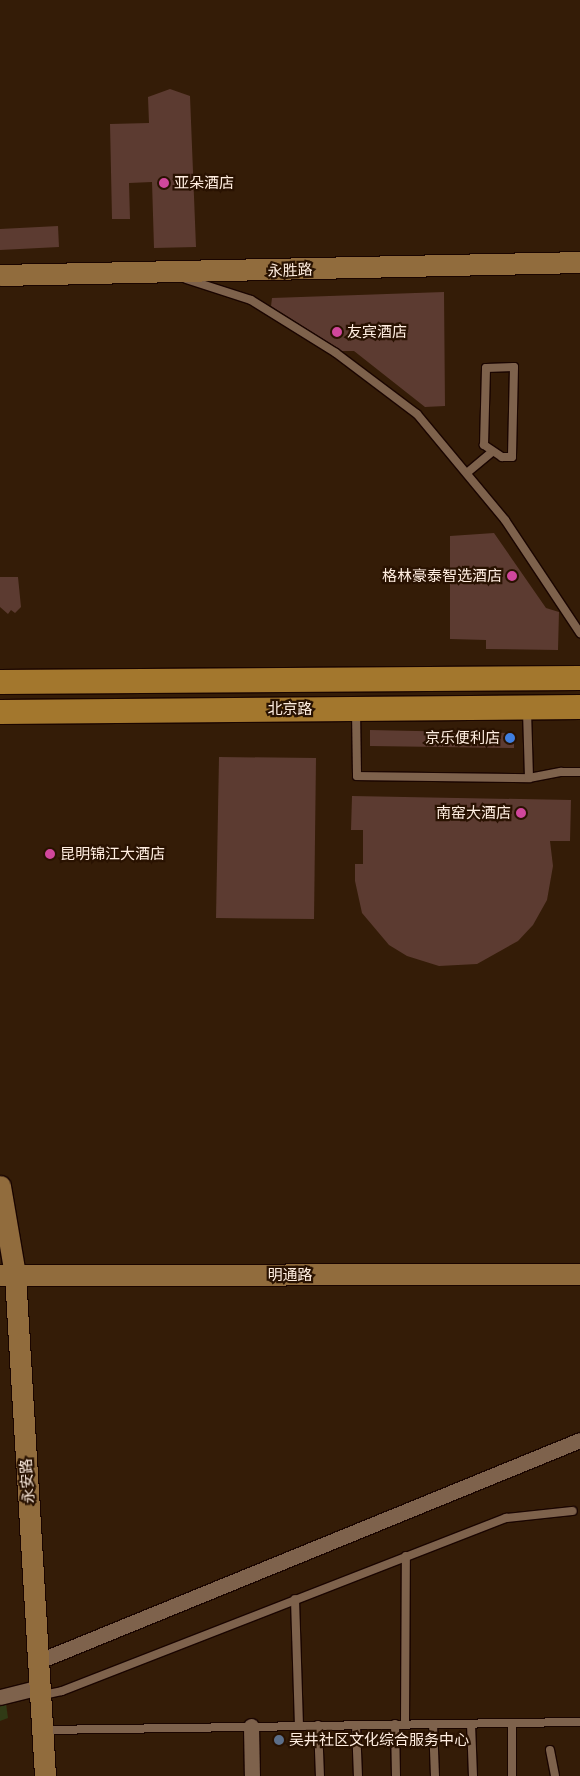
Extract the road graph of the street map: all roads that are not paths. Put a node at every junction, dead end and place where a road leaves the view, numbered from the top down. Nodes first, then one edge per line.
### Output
1 (580, 262) edge
2 (162, 273) junction
3 (0, 276) edge
4 (492, 452) junction
5 (468, 472) junction
6 (580, 633) edge
7 (580, 678) edge
8 (0, 682) edge
9 (527, 707) junction
10 (580, 707) edge
11 (356, 709) junction
12 (0, 712) edge
13 (580, 772) edge
14 (528, 778) junction
15 (0, 1186) edge
16 (580, 1274) edge
17 (7, 1275) edge
18 (580, 1440) edge
19 (573, 1511) dead end
20 (406, 1556) junction
21 (295, 1599) junction
22 (39, 1661) junction
23 (40, 1691) junction
24 (0, 1697) edge
25 (580, 1722) edge
26 (512, 1723) junction
27 (395, 1724) junction
28 (405, 1724) junction
29 (434, 1724) junction
30 (471, 1724) junction
31 (299, 1725) junction
32 (318, 1725) junction
33 (356, 1725) junction
34 (251, 1726) junction
35 (43, 1730) junction
36 (550, 1750) dead end
37 (45, 1776) edge
38 (252, 1776) edge
39 (320, 1776) edge
40 (358, 1776) edge
41 (396, 1776) edge
42 (435, 1776) edge
43 (473, 1776) edge
44 (512, 1776) edge
45 (555, 1776) edge

1 - 2 street, 永胜路
2 - 3 street, 永胜路
2 - 5 lane
4 - 4 lane
4 - 5 lane
5 - 6 lane
7 - 8 main road, 北京路
9 - 10 main road, 北京路
9 - 11 main road, 北京路
9 - 14 lane
11 - 12 main road, 北京路
11 - 14 lane
13 - 14 lane
15 - 17 street, 永安路
16 - 17 street, 明通路
17 - 22 street, 永安路
18 - 22 street
19 - 20 lane
20 - 21 lane
20 - 28 lane
21 - 23 lane
21 - 31 lane
22 - 23 street, 永安路
23 - 24 street
23 - 35 street, 永安路
25 - 26 lane
26 - 30 lane
26 - 44 lane
27 - 28 lane
27 - 33 lane
27 - 41 lane
28 - 29 lane
29 - 30 lane
29 - 42 lane
30 - 43 lane
31 - 32 lane
31 - 34 lane
32 - 33 lane
32 - 39 lane
33 - 40 lane
34 - 35 lane
34 - 38 street
35 - 37 street, 永安路
36 - 45 lane

